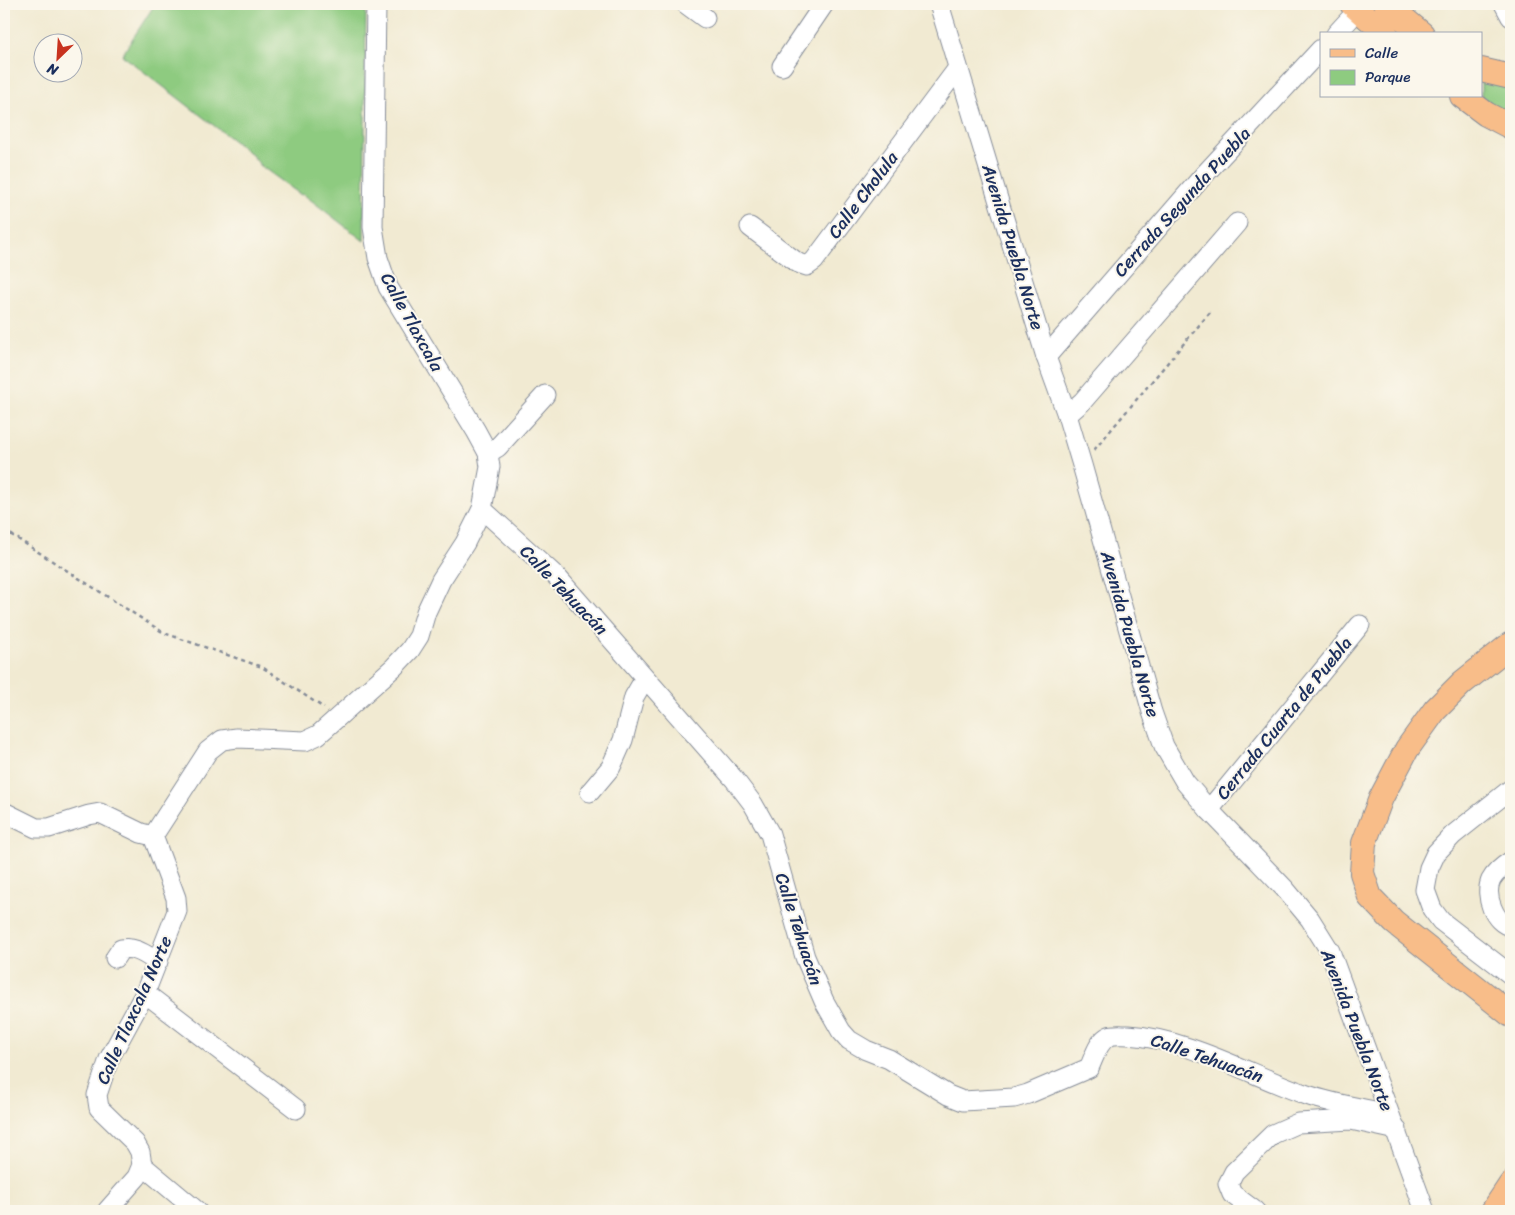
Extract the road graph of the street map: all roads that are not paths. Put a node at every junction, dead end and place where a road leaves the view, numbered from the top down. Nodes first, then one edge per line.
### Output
1 (376, 4) edge
2 (686, 4) edge
3 (824, 4) edge
4 (939, 4) edge
5 (1386, 4) edge
6 (1504, 4) edge
7 (1355, 7) edge
8 (1511, 16) edge
9 (704, 18) dead end
10 (1337, 32) edge
11 (1384, 32) edge
12 (1420, 32) edge
13 (1320, 50) edge
14 (782, 66) dead end
15 (958, 68) junction
16 (1465, 98) edge
17 (1511, 127) edge
18 (1236, 223) dead end
19 (750, 227) dead end
20 (1046, 357) junction
21 (545, 395) dead end
22 (1067, 415) junction
23 (488, 452) junction
24 (482, 509) junction
25 (1360, 625) dead end
26 (1511, 644) edge
27 (645, 678) junction
28 (1511, 789) edge
29 (590, 792) dead end
30 (1209, 810) junction
31 (4, 812) edge
32 (153, 836) junction
33 (1511, 861) edge
34 (1511, 926) edge
35 (115, 958) dead end
36 (158, 962) junction
37 (1511, 975) edge
38 (145, 993) junction
39 (1511, 1014) edge
40 (296, 1109) dead end
41 (1393, 1122) junction
42 (142, 1165) junction
43 (1511, 1184) edge
44 (107, 1211) edge
45 (197, 1211) edge
46 (1255, 1211) edge
47 (1425, 1211) edge
48 (1492, 1211) edge

1 - 23 street, Calle Tlaxcala
2 - 9 street
3 - 14 street
4 - 15 street, Avenida Puebla Norte
5 - 12 main road
6 - 8 street
7 - 10 street
7 - 11 main road
13 - 20 street, Cerrada Segunda Puebla
15 - 19 street, Calle Cholula
15 - 20 street, Avenida Puebla Norte
16 - 17 main road
18 - 22 street
20 - 22 street, Avenida Puebla Norte
21 - 23 street
22 - 30 street, Avenida Puebla Norte
23 - 24 street, Calle Tlaxcala
24 - 27 street, Calle Tehuacán
24 - 32 street
25 - 30 street, Cerrada Cuarta de Puebla
26 - 39 main road
27 - 29 street
27 - 41 street, Calle Tehuacán
28 - 37 street
30 - 41 street, Avenida Puebla Norte
31 - 32 street
32 - 36 street, Calle Tlaxcala Norte
33 - 34 street
35 - 36 street
36 - 38 street, Calle Tlaxcala Norte
38 - 40 street
38 - 42 street, Calle Tlaxcala Norte
41 - 46 street
41 - 47 street, Avenida Puebla Norte
42 - 44 street
42 - 45 street
43 - 48 main road

